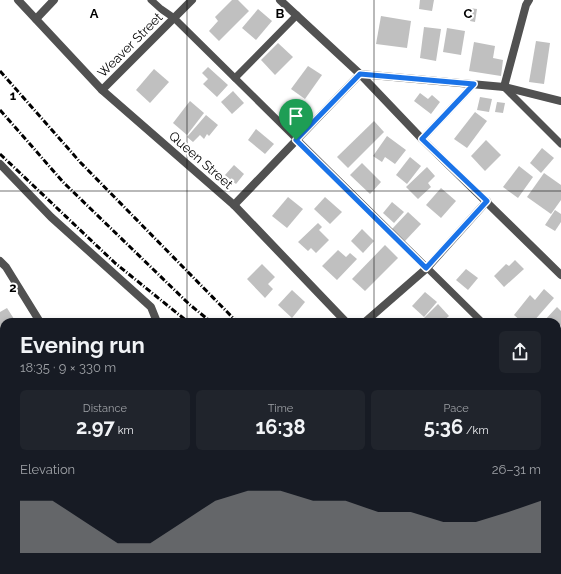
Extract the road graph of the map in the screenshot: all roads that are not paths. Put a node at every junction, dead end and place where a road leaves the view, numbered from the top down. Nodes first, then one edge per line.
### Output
1 (18, 0) edge
2 (54, 0) edge
3 (151, 0) edge
4 (192, 0) edge
5 (280, 0) edge
6 (529, 0) edge
7 (297, 15) junction
8 (174, 18) junction
9 (36, 19) junction
10 (360, 74) junction
11 (235, 78) junction
12 (474, 84) junction
13 (504, 87) junction
14 (102, 90) junction
15 (561, 101) edge
16 (422, 139) junction
17 (296, 140) junction
18 (561, 144) edge
19 (0, 164) edge
20 (487, 201) junction
21 (234, 205) junction
22 (0, 262) edge
23 (426, 268) junction
24 (561, 275) edge
25 (38, 318) edge
26 (155, 318) edge
27 (342, 318) edge
28 (370, 318) edge
29 (478, 318) edge

1 - 9 street, Queen Street
2 - 9 street
3 - 8 lane
4 - 8 street, Weaver Street
5 - 7 street
6 - 13 street
7 - 10 street
7 - 11 lane
8 - 11 lane
8 - 14 street, Weaver Street
9 - 14 street, Queen Street
10 - 12 street
10 - 16 street
10 - 17 street
11 - 17 lane
12 - 13 street
12 - 16 lane
13 - 15 street
13 - 18 lane
14 - 21 street, Queen Street
16 - 20 street
17 - 21 street
17 - 23 lane
19 - 26 street
20 - 23 street
20 - 24 street
21 - 27 street, Queen Street
22 - 25 street
23 - 28 street
23 - 29 lane

